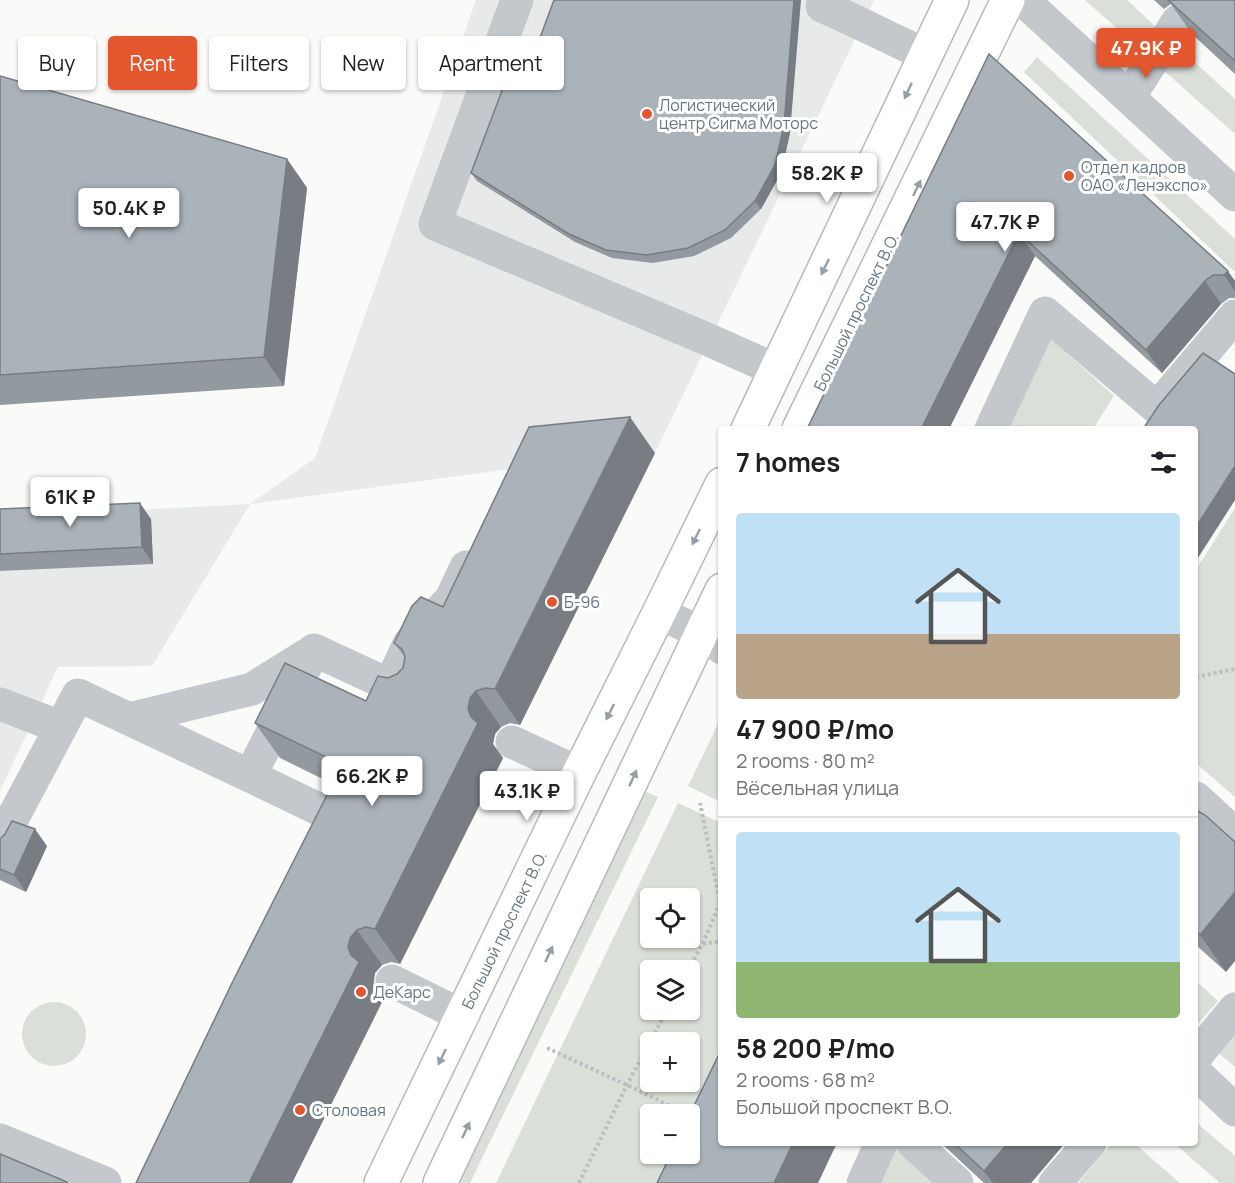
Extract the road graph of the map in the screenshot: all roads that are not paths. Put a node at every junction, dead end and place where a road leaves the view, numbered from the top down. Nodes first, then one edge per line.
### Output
1 (517, 0) edge
2 (824, 0) edge
3 (952, 0) edge
4 (1008, 0) edge
5 (1023, 0) edge
6 (1178, 21) edge
7 (925, 54) junction
8 (1128, 97) junction
9 (1235, 195) edge
10 (1235, 316) edge
11 (776, 370) junction
12 (1149, 419) edge
13 (749, 426) edge
14 (800, 426) edge
15 (992, 426) edge
16 (718, 492) edge
17 (478, 540) edge
18 (718, 610) edge
19 (659, 614) junction
20 (712, 640) edge
21 (314, 650) junction
22 (0, 704) edge
23 (129, 719) junction
24 (60, 727) junction
25 (512, 742) dead end
26 (579, 773) junction
27 (250, 776) junction
28 (1198, 800) edge
29 (1235, 834) edge
30 (0, 842) edge
31 (312, 867) edge
32 (392, 981) dead end
33 (1235, 1010) edge
34 (463, 1016) junction
35 (1198, 1054) edge
36 (1198, 1075) edge
37 (1235, 1110) edge
38 (0, 1140) edge
39 (880, 1146) edge
40 (916, 1146) edge
41 (1087, 1146) edge
42 (105, 1183) edge
43 (381, 1183) edge
44 (440, 1183) edge
45 (863, 1183) edge
46 (957, 1183) edge
47 (1056, 1183) edge

1 - 11 street
2 - 7 street
3 - 7 main road
14 -> 4 main road, Большой проспект В.О.
5 - 8 street
6 - 8 street
7 -> 11 main road
8 - 9 street
10 - 12 street
11 - 13 main road
12 - 15 street
16 -> 19 main road, Большой проспект В.О.
17 - 21 street
18 - 20 main road
19 - 20 street
19 -> 26 main road, Большой проспект В.О.
44 -> 20 main road
21 - 23 street
21 - 27 street
22 - 24 street
23 - 24 street
23 - 27 street
24 - 30 street
25 - 26 street
26 - 34 main road, Большой проспект В.О.
27 - 31 street
28 - 29 street
32 - 34 street
33 - 35 street
34 -> 43 main road, Большой проспект В.О.
36 - 37 street
38 - 42 street
39 - 45 street
40 - 46 street
41 - 47 street

